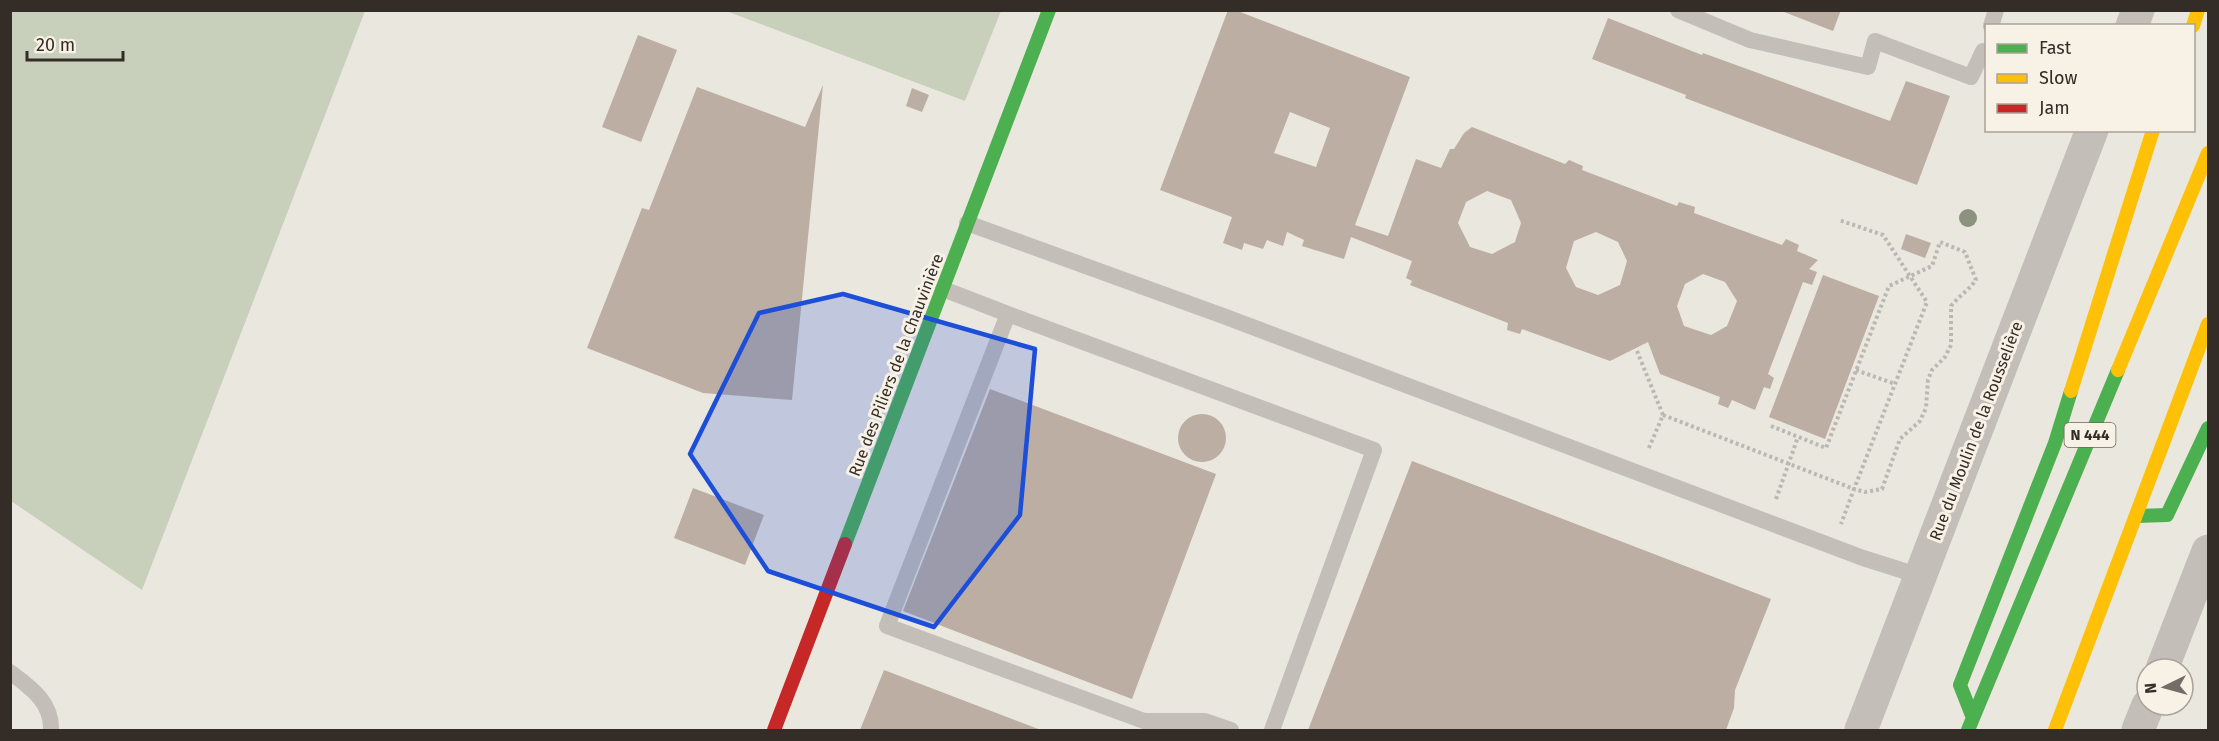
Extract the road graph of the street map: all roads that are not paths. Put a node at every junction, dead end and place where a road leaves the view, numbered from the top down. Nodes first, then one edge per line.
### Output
1 (1049, 10) edge
2 (1678, 10) edge
3 (1985, 48) edge
4 (2091, 132) edge
5 (2152, 132) edge
6 (2208, 153) edge
7 (968, 224) junction
8 (943, 289) junction
9 (1008, 314) junction
10 (2208, 324) edge
11 (2208, 428) edge
12 (2136, 516) junction
13 (2208, 551) edge
14 (1920, 576) junction
15 (2167, 657) edge
16 (10, 672) edge
17 (1970, 724) edge
18 (51, 730) edge
19 (774, 730) edge
20 (1231, 730) edge
21 (1272, 730) edge
22 (1861, 730) edge
23 (2055, 730) edge

1 - 7 main road, Rue des Piliers de la Chauvinière
2 - 3 lane
4 - 14 street, Rue du Moulin de la Rousselière
5 - 17 main road
6 - 17 main road, N 444
7 - 8 main road, Rue des Piliers de la Chauvinière
7 - 14 lane
8 - 9 lane
8 - 19 main road, Rue des Piliers de la Chauvinière
9 - 20 lane
9 - 21 lane
10 - 12 main road
11 - 12 main road
12 - 23 main road
13 - 15 street
14 - 22 street, Rue du Moulin de la Rousselière
16 - 18 lane

